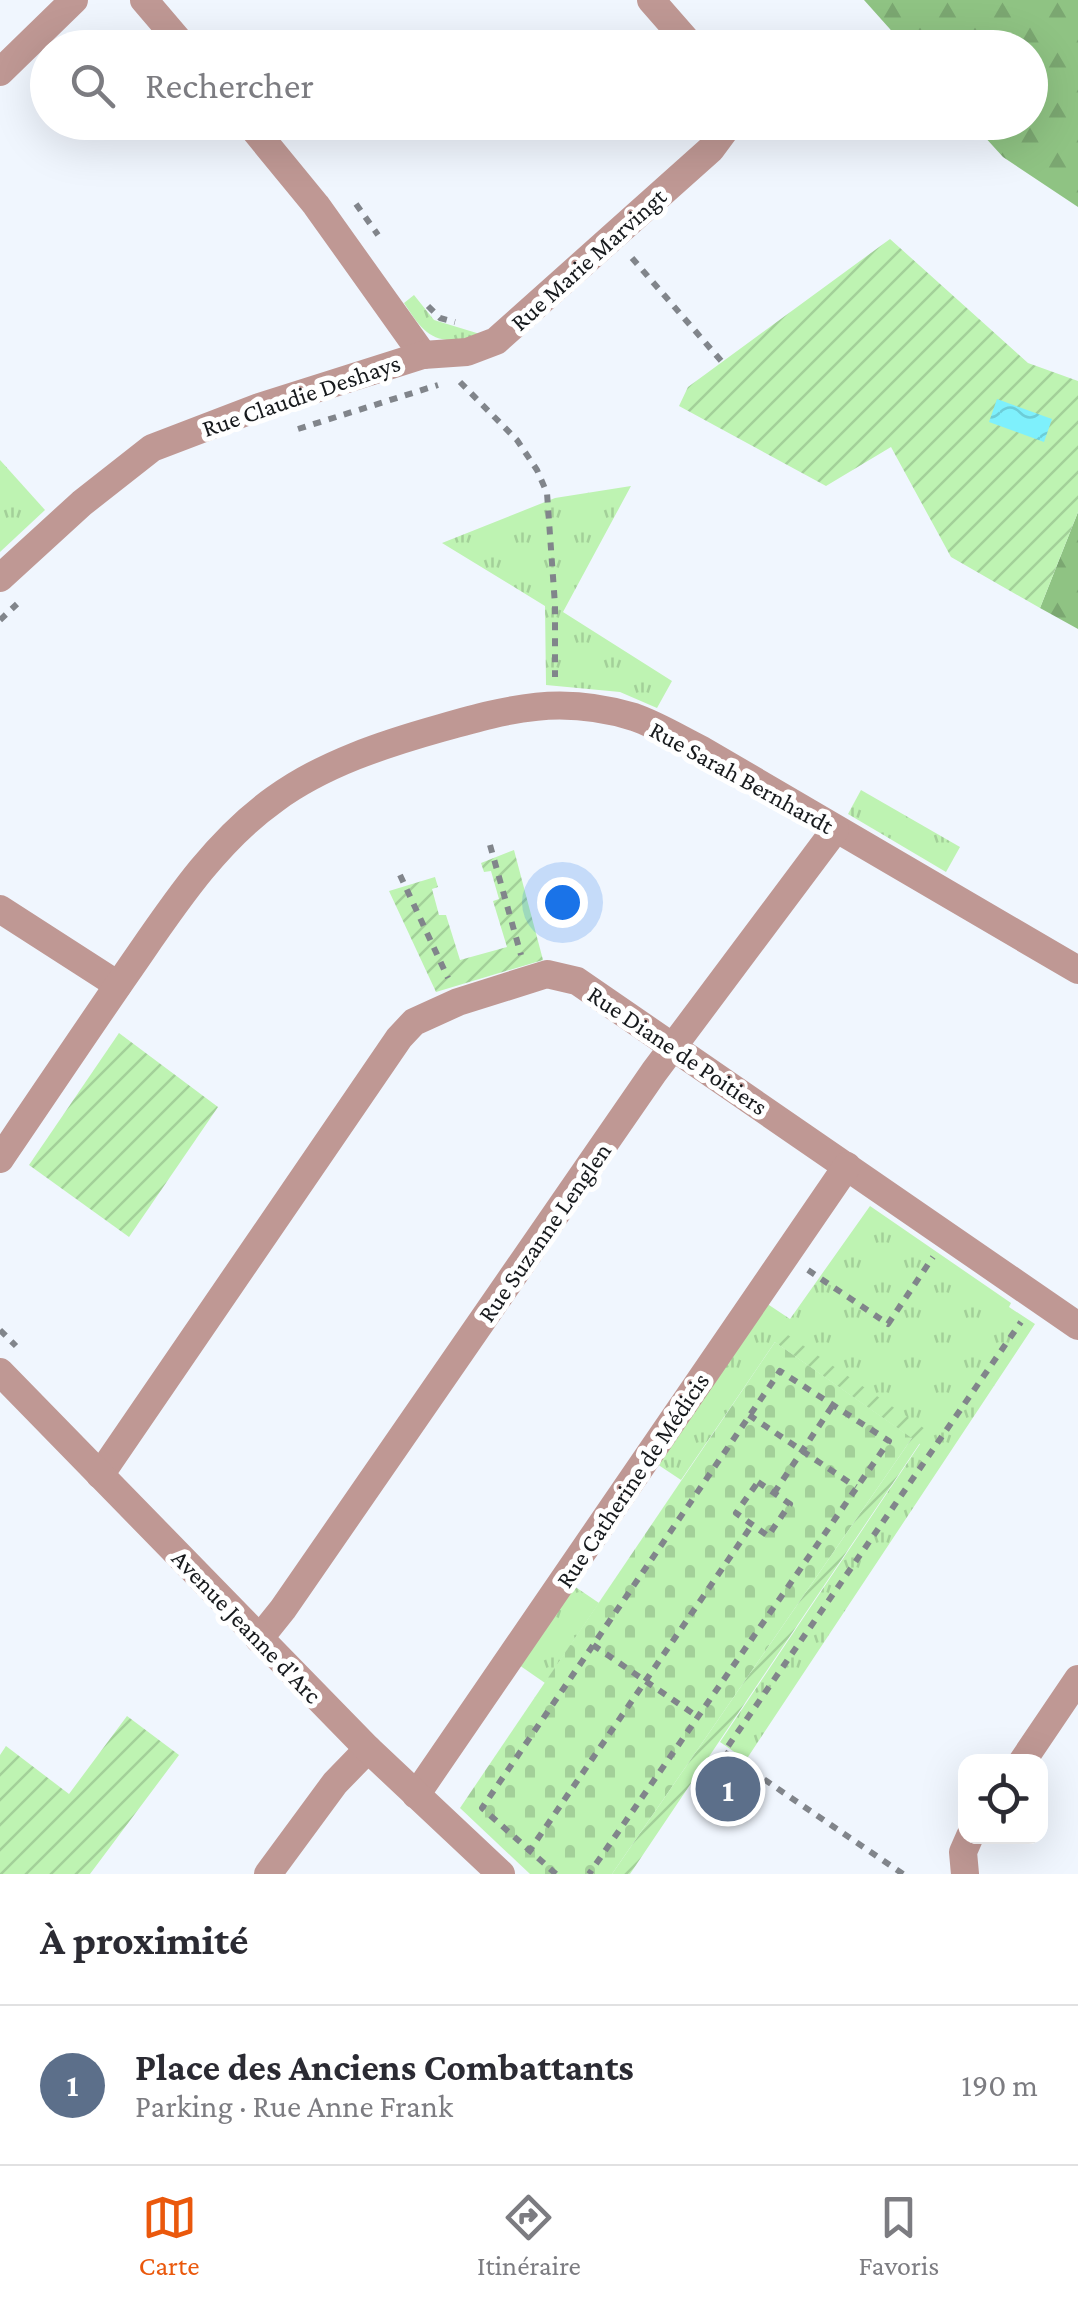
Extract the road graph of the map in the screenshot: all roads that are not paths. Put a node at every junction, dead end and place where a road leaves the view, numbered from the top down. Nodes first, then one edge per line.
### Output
1 (74, 0) edge
2 (144, 0) edge
3 (652, 0) edge
4 (43, 30) edge
5 (170, 30) edge
6 (677, 30) edge
7 (30, 43) edge
8 (0, 72) edge
9 (263, 140) edge
10 (718, 140) edge
11 (423, 354) junction
12 (0, 578) edge
13 (836, 830) junction
14 (0, 908) edge
15 (1078, 970) edge
16 (118, 985) junction
17 (673, 1046) junction
18 (0, 1158) edge
19 (847, 1166) junction
20 (1078, 1326) edge
21 (1, 1377) edge
22 (100, 1475) junction
23 (259, 1638) junction
24 (1078, 1678) edge
25 (368, 1749) junction
26 (1027, 1754) edge
27 (416, 1795) junction
28 (966, 1844) edge
29 (510, 1869) edge
30 (268, 1874) edge
31 (964, 1874) edge

1 - 4 street
2 - 5 street
3 - 6 street
7 - 8 street
9 - 11 street, Rue Claudie Deshays
10 - 11 street, Rue Marie Marvingt
11 - 12 street, Rue Claudie Deshays
13 - 15 street, Rue Sarah Bernhardt
13 - 16 street, Rue Sarah Bernhardt
13 - 17 street, Rue Suzanne Lenglen
14 - 16 street
16 - 18 street, Rue Sarah Bernhardt
17 - 19 street, Rue Diane de Poitiers
17 - 22 street, Rue Diane de Poitiers
17 - 23 street, Rue Suzanne Lenglen
19 - 20 street, Rue Diane de Poitiers
19 - 27 street, Rue Catherine de Médicis
21 - 22 street, Avenue Jeanne d'Arc
22 - 23 street, Avenue Jeanne d'Arc
23 - 25 street, Avenue Jeanne d'Arc
24 - 26 street
25 - 27 street, Avenue Jeanne d'Arc
25 - 30 street
27 - 29 street, Avenue Jeanne d'Arc
28 - 31 street

